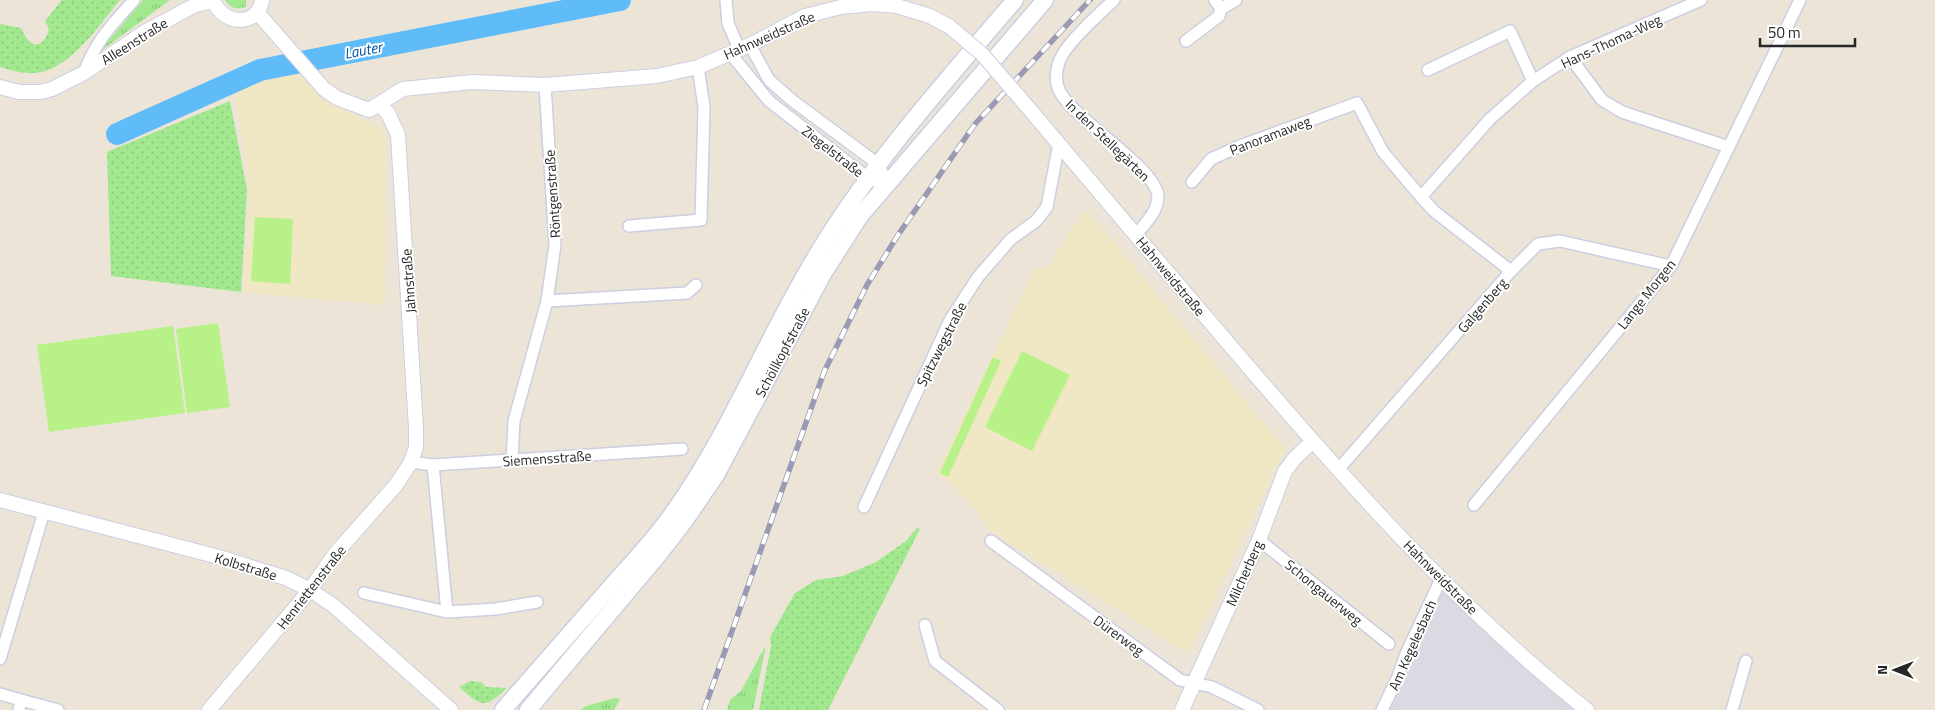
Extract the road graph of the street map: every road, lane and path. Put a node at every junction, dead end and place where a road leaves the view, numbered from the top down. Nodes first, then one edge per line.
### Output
1 (134, 0) edge
2 (726, 0) edge
3 (1015, 0) edge
4 (1045, 0) edge
5 (1114, 0) edge
6 (1236, 0) edge
7 (1701, 0) edge
8 (1800, 0) edge
9 (213, 1) edge
10 (1218, 5) edge
11 (259, 6) edge
12 (1186, 41) dead end
13 (740, 49) junction
14 (1570, 57) junction
15 (698, 67) junction
16 (1428, 70) dead end
17 (84, 73) junction
18 (1533, 81) junction
19 (545, 85) junction
20 (0, 88) edge
21 (379, 105) junction
22 (1059, 143) junction
23 (1729, 146) junction
24 (878, 164) junction
25 (868, 178) junction
26 (1192, 182) dead end
27 (885, 185) junction
28 (1420, 197) junction
29 (629, 226) dead end
30 (1136, 234) junction
31 (1671, 266) junction
32 (1512, 271) junction
33 (696, 285) dead end
34 (547, 301) junction
35 (1313, 441) junction
36 (682, 449) dead end
37 (512, 460) junction
38 (411, 462) junction
39 (433, 465) junction
40 (1338, 470) junction
41 (0, 500) edge
42 (1474, 505) dead end
43 (864, 507) dead end
44 (44, 512) junction
45 (1259, 540) junction
46 (990, 541) dead end
47 (1441, 579) junction
48 (310, 590) junction
49 (364, 593) dead end
50 (537, 602) dead end
51 (447, 612) junction
52 (925, 625) dead end
53 (4, 631) edge
54 (1389, 644) dead end
55 (0, 659) edge
56 (1746, 660) dead end
57 (1195, 683) junction
58 (0, 694) edge
59 (20, 705) edge
60 (58, 710) edge
61 (209, 710) edge
62 (451, 710) edge
63 (503, 710) edge
64 (528, 710) edge
65 (998, 710) edge
66 (1182, 710) edge
67 (1258, 710) edge
68 (1382, 710) edge
69 (1587, 710) edge
70 (1732, 710) edge

1 - 17 street, Alleenstraße
2 - 13 street, Ziegelstraße
3 - 24 main road, Schöllkopfstraße
4 - 27 main road, Schöllkopfstraße
5 - 30 street, In den Stellegärten
6 - 10 street
7 - 14 street, Hans-Thoma-Weg
8 - 23 street, Lange Morgen
9 - 11 street, Alleenstraße
9 - 17 street, Alleenstraße
10 - 12 street
11 - 21 street
13 - 15 street, Hahnweidstraße
13 - 22 street, Hahnweidstraße, bridge
13 - 24 street, Ziegelstraße
13 - 25 street, Ziegelstraße
14 - 18 street, Hans-Thoma-Weg
14 - 23 street
15 - 19 street, Hahnweidstraße
15 - 29 street
16 - 18 street
17 - 20 street, Alleenstraße
18 - 28 street, Hans-Thoma-Weg
19 - 21 street, Hahnweidstraße
19 - 34 street, Röntgenstraße
21 - 38 street, Jahnstraße
22 - 30 street, Hahnweidstraße
22 - 43 street, Spitzwegstraße
23 - 31 street, Lange Morgen
24 - 25 main road, Schöllkopfstraße
24 - 27 street, Ziegelstraße
25 - 27 street, Ziegelstraße
25 - 63 main road, Schöllkopfstraße
26 - 28 street, Panoramaweg
27 - 64 main road, Schöllkopfstraße
28 - 32 street
30 - 35 street, Hahnweidstraße
31 - 32 street, Galgenberg
31 - 42 street, Lange Morgen
32 - 40 street, Galgenberg
33 - 34 street
34 - 37 street, Röntgenstraße
35 - 40 street, Hahnweidstraße
35 - 45 street, Milcherberg
36 - 37 street, Siemensstraße
37 - 39 street, Siemensstraße
38 - 39 street, Siemensstraße
38 - 48 street, Henriettenstraße
39 - 51 street
40 - 47 street, Hahnweidstraße
41 - 44 street, Kolbstraße
44 - 48 street, Kolbstraße
44 - 53 street
45 - 54 street, Schongauerweg
45 - 57 street, Milcherberg
46 - 57 street, Dürerweg
47 - 68 street, Am Kegelesbach
47 - 69 street, Hahnweidstraße
48 - 61 street, Henriettenstraße
48 - 62 street, Kolbstraße
49 - 51 street
50 - 51 street
52 - 65 street
53 - 55 street
56 - 70 street
57 - 66 street, Milcherberg
57 - 67 street, Dürerweg
58 - 59 street
59 - 60 street

